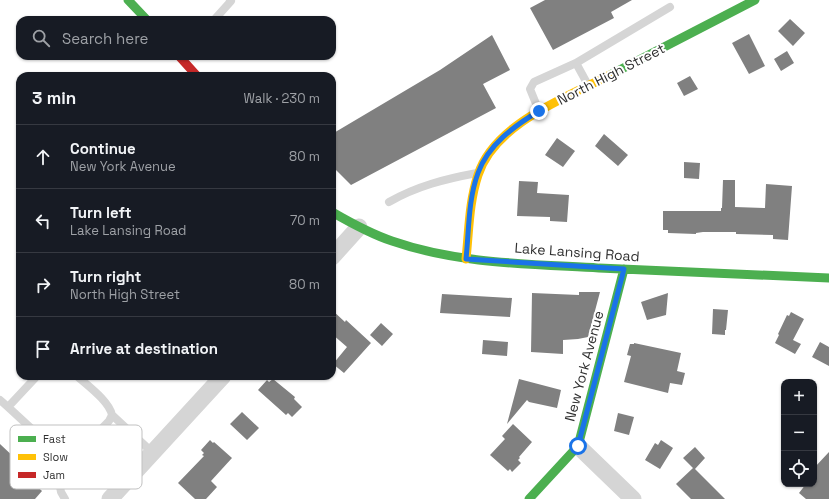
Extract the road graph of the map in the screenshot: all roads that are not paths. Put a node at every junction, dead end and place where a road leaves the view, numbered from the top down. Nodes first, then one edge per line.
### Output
1 (128, 0) edge
2 (232, 0) edge
3 (755, 0) edge
4 (670, 7) dead end
5 (142, 16) edge
6 (218, 16) edge
7 (182, 60) edge
8 (576, 63) junction
9 (193, 72) edge
10 (589, 85) junction
11 (539, 111) junction
12 (478, 173) junction
13 (389, 202) dead end
14 (336, 214) edge
15 (359, 228) junction
16 (336, 253) edge
17 (466, 259) junction
18 (624, 269) junction
19 (829, 278) edge
20 (33, 380) edge
21 (82, 380) edge
22 (219, 380) edge
23 (0, 400) edge
24 (8, 407) junction
25 (112, 415) junction
26 (27, 425) edge
27 (104, 425) edge
28 (123, 425) edge
29 (142, 443) edge
30 (578, 446) junction
31 (153, 453) junction
32 (142, 465) edge
33 (60, 489) edge
34 (119, 489) edge
35 (65, 499) edge
36 (110, 499) edge
37 (528, 499) edge
38 (633, 499) edge

1 - 5 street
2 - 6 lane
3 - 10 street, North High Street
4 - 8 lane
7 - 9 street
8 - 10 lane
8 - 11 lane
10 - 11 street, North High Street
11 - 12 street, North High Street
12 - 13 lane
12 - 17 street, North High Street
14 - 15 street, Lake Lansing Road
15 - 16 street
15 - 17 street, Lake Lansing Road
17 - 18 street, Lake Lansing Road
18 - 19 street, Lake Lansing Road
18 - 30 street, New York Avenue
20 - 24 lane
21 - 25 lane
22 - 31 street
23 - 24 lane
24 - 26 lane
25 - 27 lane
25 - 28 lane
29 - 31 lane
30 - 37 street, New York Avenue
30 - 38 street
31 - 32 street
33 - 35 lane
34 - 36 street

